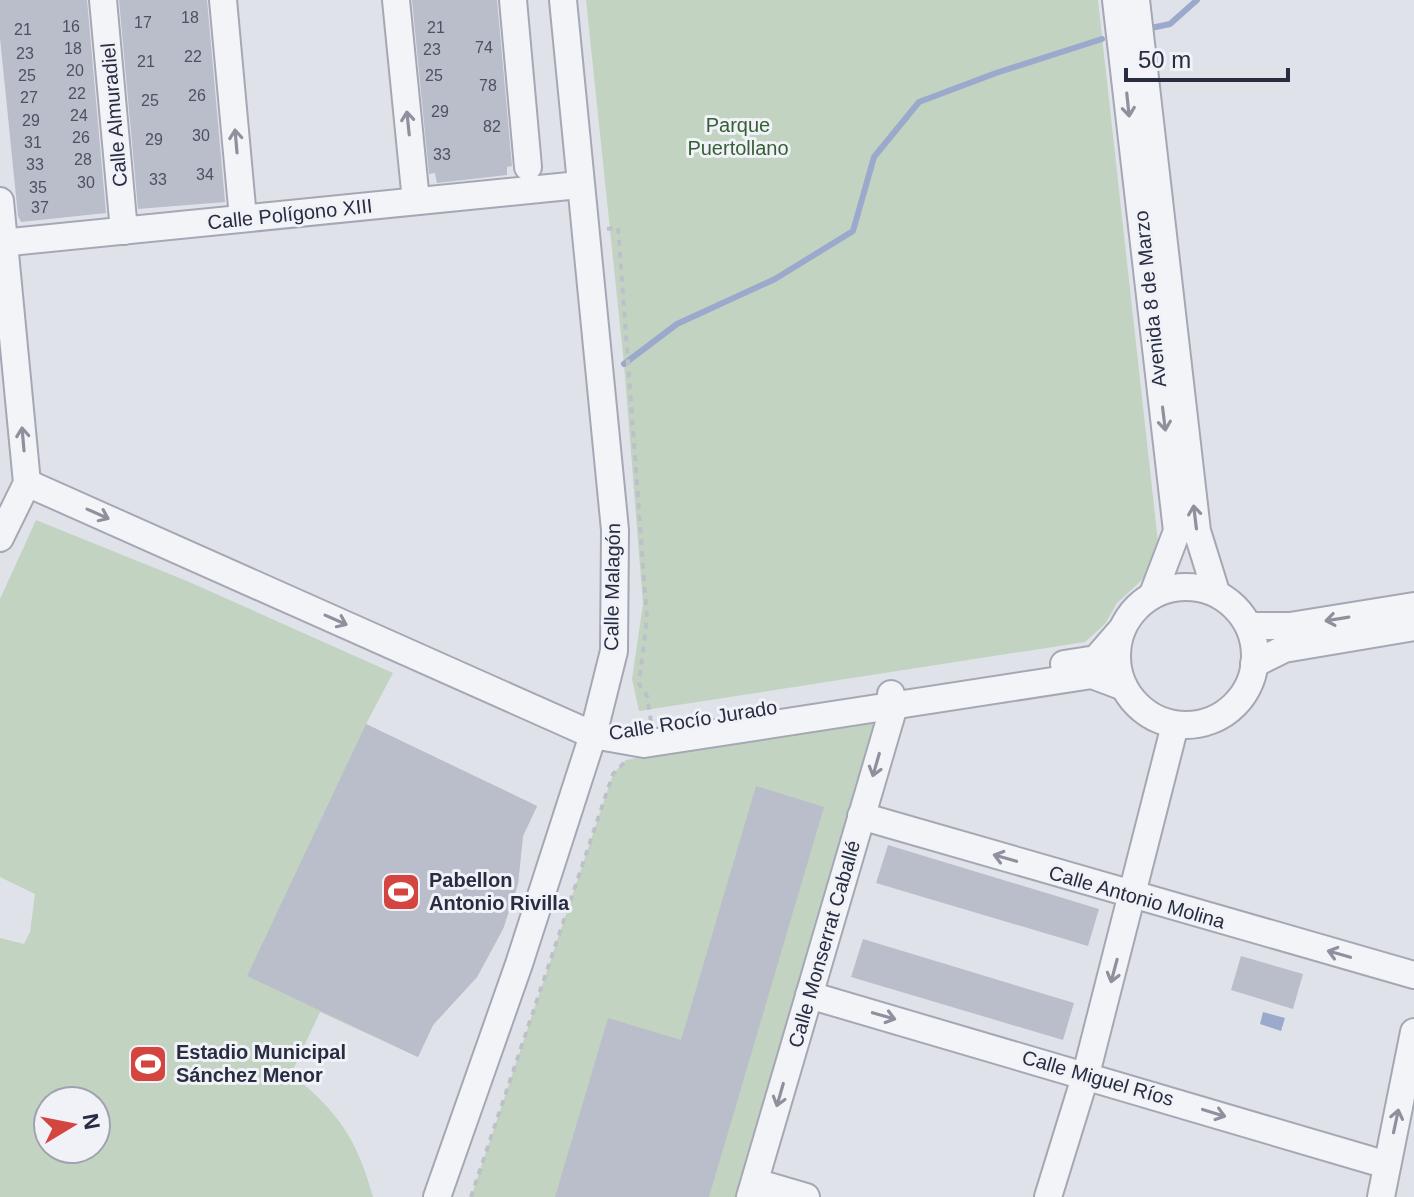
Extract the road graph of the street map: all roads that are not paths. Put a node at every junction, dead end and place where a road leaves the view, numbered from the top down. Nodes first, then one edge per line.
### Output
1 (103, 0) edge
2 (223, 0) edge
3 (396, 0) edge
4 (513, 0) edge
5 (563, 0) edge
6 (1116, 0) edge
7 (1136, 0) edge
8 (528, 167) dead end
9 (579, 185) junction
10 (0, 201) edge
11 (416, 201) junction
12 (243, 218) junction
13 (124, 231) junction
14 (2, 243) edge
15 (27, 483) junction
16 (0, 538) edge
17 (1216, 592) junction
18 (1153, 594) junction
19 (1414, 606) edge
20 (1249, 626) junction
21 (1414, 627) edge
22 (1122, 629) junction
23 (1254, 664) junction
24 (1124, 687) junction
25 (892, 698) junction
26 (1175, 725) junction
27 (593, 735) junction
28 (861, 816) junction
29 (1134, 896) junction
30 (1414, 975) edge
31 (809, 995) junction
32 (1414, 1032) edge
33 (1086, 1074) junction
34 (1387, 1165) junction
35 (752, 1190) edge
36 (437, 1197) edge
37 (806, 1197) edge
38 (1048, 1197) edge
39 (1381, 1197) edge

1 - 13 street, Calle Almuradiel
12 -> 2 street
11 -> 3 street
4 - 8 street
5 - 9 street, Calle Malagón
6 -> 18 street, Avenida 8 de Marzo
17 -> 7 street, Avenida 8 de Marzo
9 - 11 street, Calle Polígono XIII
9 - 27 street, Calle Malagón
10 - 14 street
11 - 12 street, Calle Polígono XIII
12 - 13 street, Calle Polígono XIII
13 - 14 street, Calle Polígono XIII
15 -> 14 street
15 - 16 street
15 -> 27 street
17 - 18 street
17 - 20 street
18 - 22 street
19 -> 20 street
20 - 23 street
21 - 23 street
22 - 24 street
22 - 25 street, Calle Rocío Jurado
23 - 26 street
24 - 25 street, Calle Rocío Jurado
24 - 26 street
25 - 27 street, Calle Rocío Jurado
25 -> 28 street, Calle Monserrat Caballé
26 - 29 street
27 - 36 street, Calle Malagón
29 -> 28 street, Calle Antonio Molina
28 - 31 street, Calle Monserrat Caballé
30 -> 29 street, Calle Antonio Molina
29 -> 33 street
31 -> 33 street, Calle Miguel Ríos
31 -> 35 street, Calle Monserrat Caballé
34 -> 32 street
33 -> 34 street, Calle Miguel Ríos
33 - 38 street
34 - 39 street
35 - 37 street

